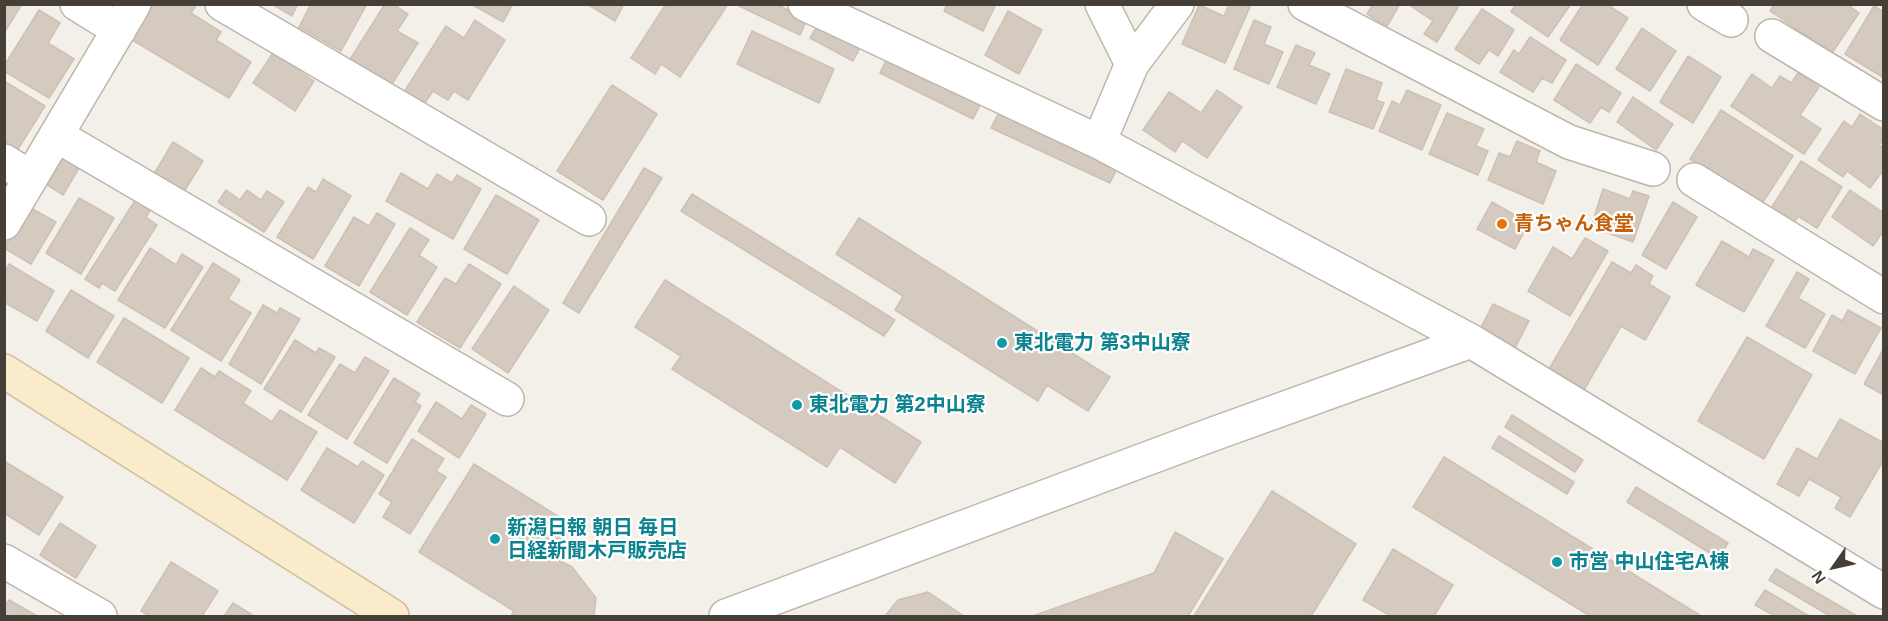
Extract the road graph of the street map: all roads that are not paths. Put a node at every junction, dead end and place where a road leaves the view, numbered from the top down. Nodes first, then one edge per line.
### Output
1 (77, 4) edge
2 (222, 4) edge
3 (805, 4) edge
4 (1102, 4) edge
5 (1177, 4) edge
6 (1305, 4) edge
7 (126, 17) edge
8 (1772, 36) dead end
9 (1132, 64) junction
10 (1884, 104) edge
11 (56, 135) junction
12 (1099, 142) junction
13 (1653, 169) dead end
14 (18, 170) edge
15 (1694, 180) dead end
16 (588, 219) dead end
17 (4, 223) edge
18 (1884, 297) edge
19 (1471, 341) junction
20 (4, 371) edge
21 (507, 399) dead end
22 (4, 561) edge
23 (1884, 592) edge
24 (100, 616) edge
25 (392, 616) edge
26 (726, 616) edge

1 - 7 street
2 - 16 street
3 - 12 street
4 - 9 street
5 - 9 street
6 - 13 street
7 - 11 street
8 - 10 street
9 - 12 street
11 - 14 street
11 - 21 street
12 - 19 street
14 - 17 street
15 - 18 street
19 - 23 street
19 - 26 street
20 - 25 street
22 - 24 street

